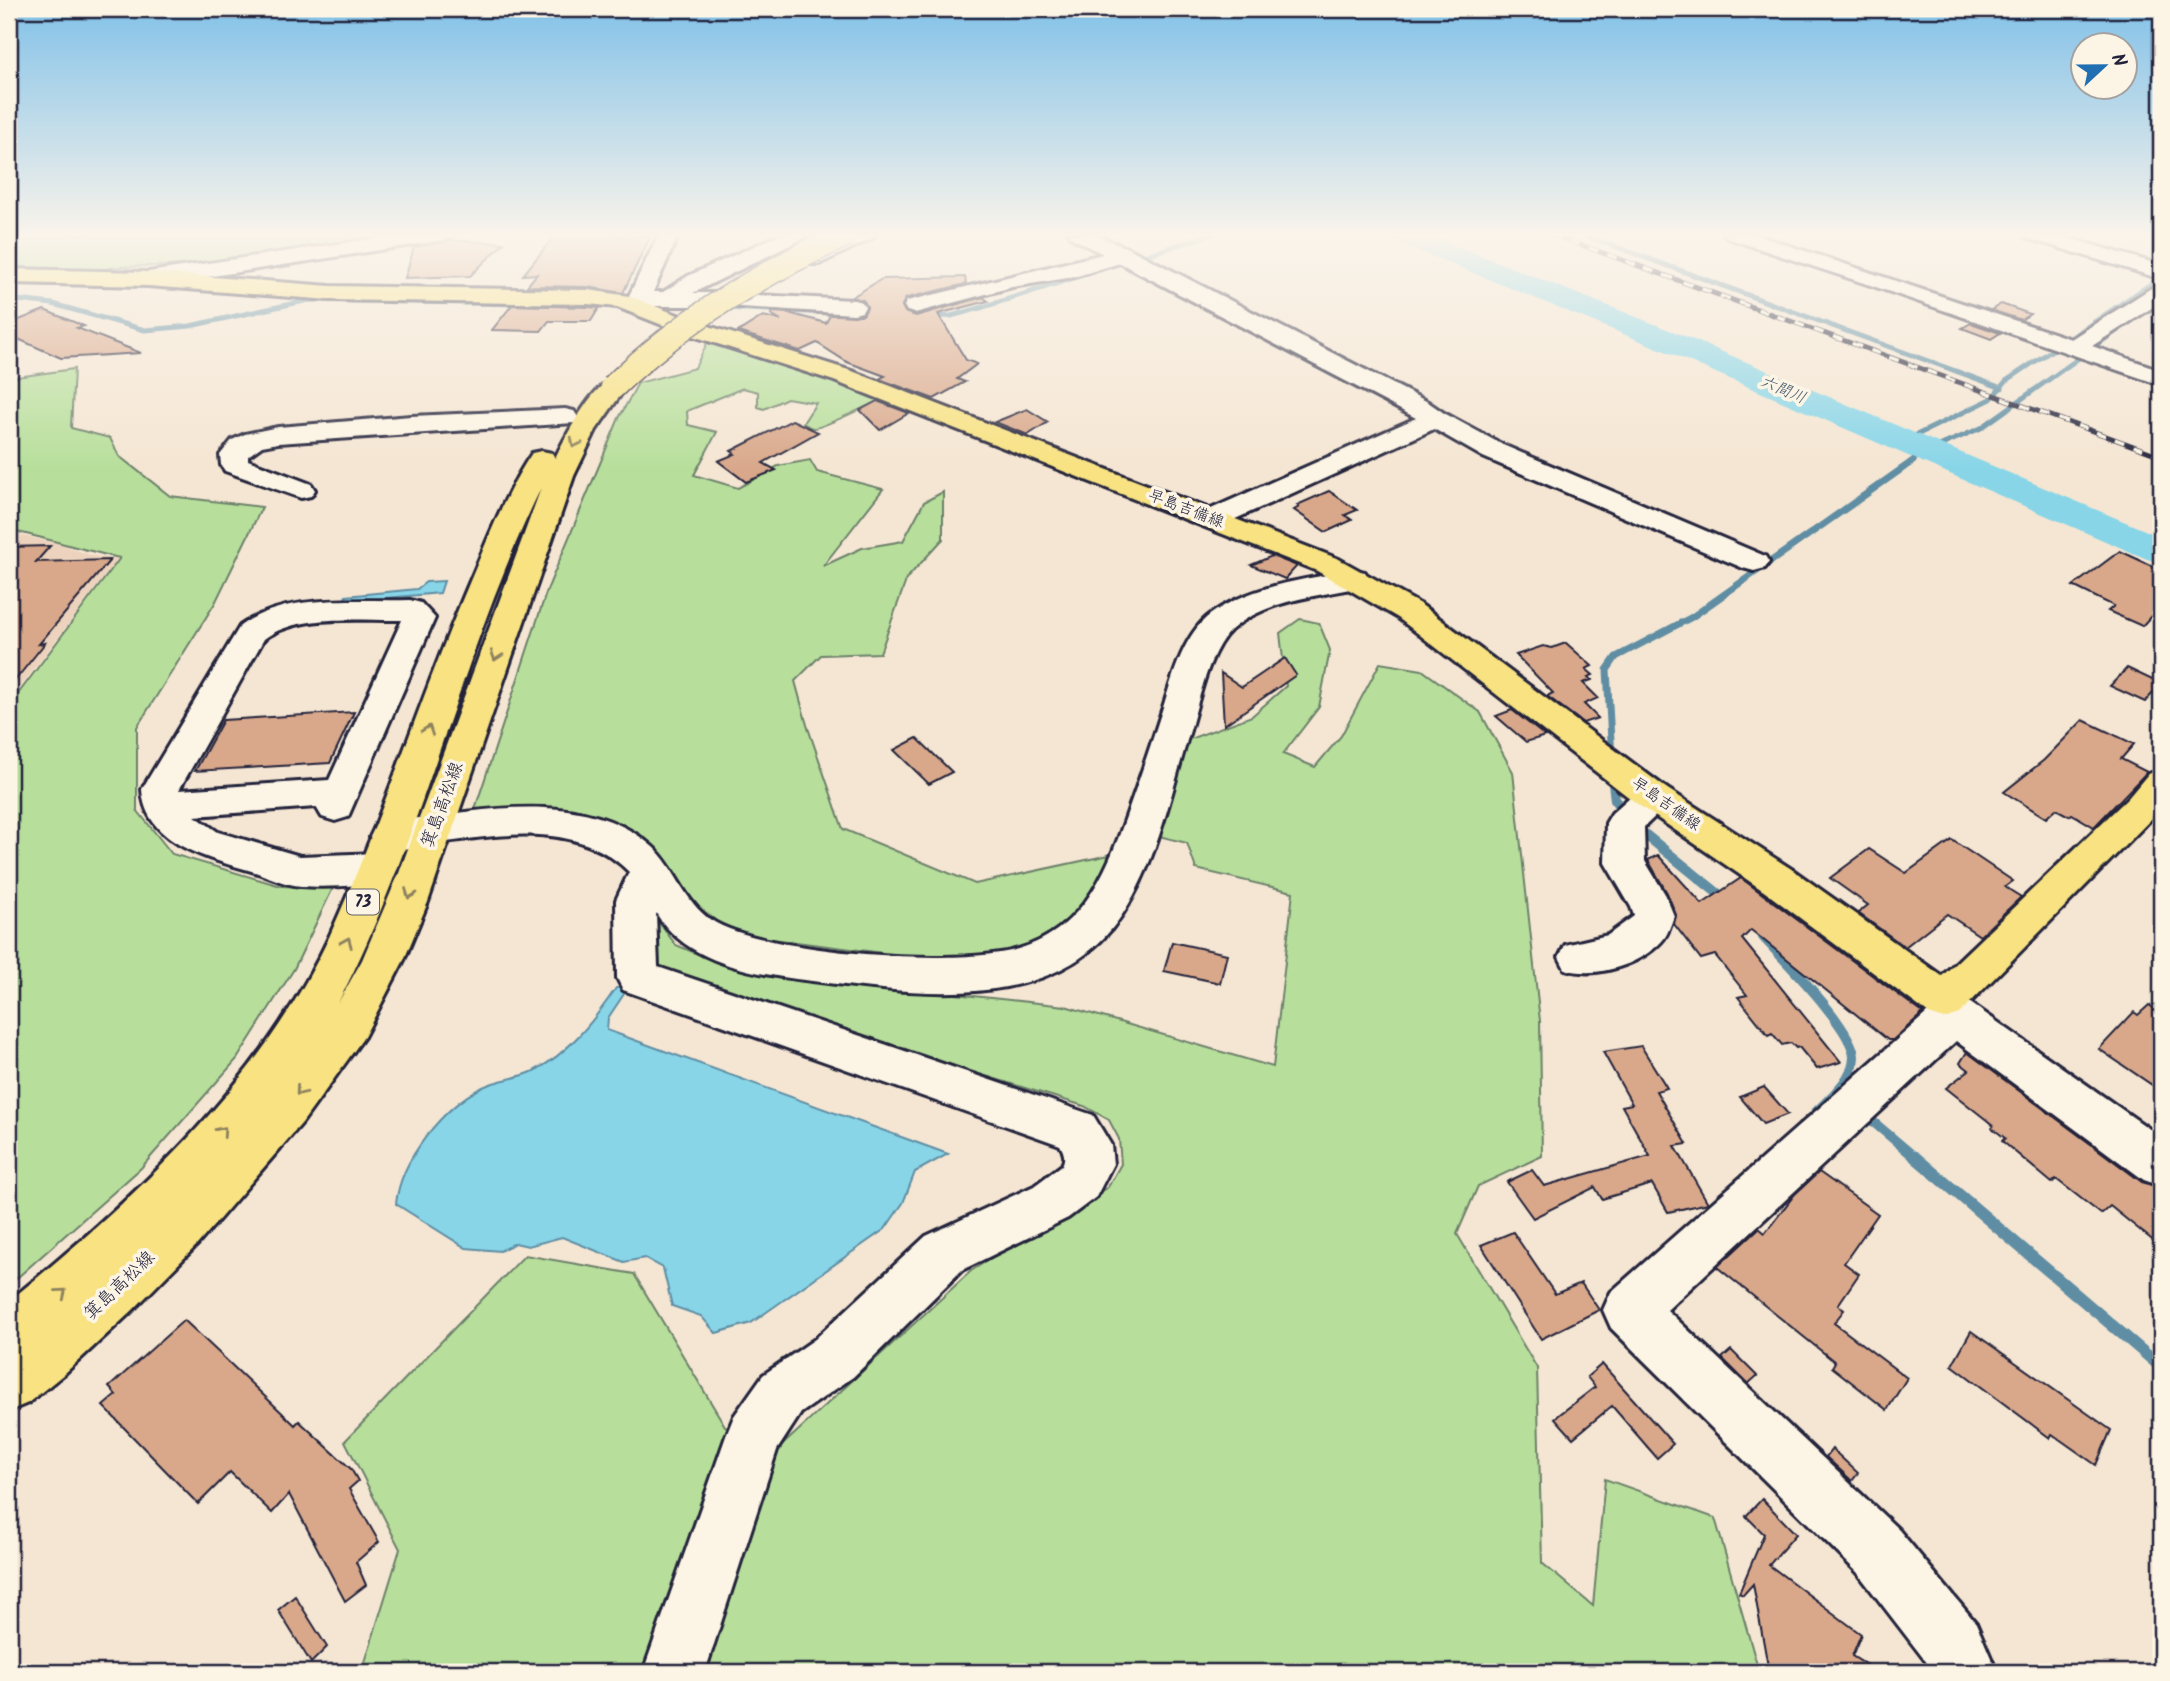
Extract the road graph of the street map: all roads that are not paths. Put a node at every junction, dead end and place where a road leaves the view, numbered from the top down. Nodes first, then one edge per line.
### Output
1 (657, 312) edge
2 (677, 312) edge
3 (699, 312) edge
4 (1236, 312) edge
5 (1969, 312) edge
6 (2131, 312) edge
7 (2156, 312) edge
8 (2078, 349) junction
9 (2161, 378) edge
10 (601, 386) junction
11 (565, 417) junction
12 (1435, 419) junction
13 (301, 490) dead end
14 (1212, 519) junction
15 (1754, 562) dead end
16 (1354, 579) junction
17 (2161, 783) edge
18 (1635, 803) junction
19 (165, 805) junction
20 (435, 830) junction
21 (383, 853) junction
22 (650, 869) junction
23 (1580, 957) dead end
24 (1949, 1008) junction
25 (2161, 1164) edge
26 (9, 1335) edge
27 (9, 1384) edge
28 (674, 1672) edge
29 (1966, 1672) edge

1 - 14 main road, 早島吉備線
2 - 10 main road, 箕島高松線 / 73
3 - 10 main road, 箕島高松線 / 73, bridge
4 - 12 street
5 - 8 street
6 - 8 street
7 - 8 street
8 - 9 street
10 - 11 main road, 箕島高松線 / 73
10 -> 20 main road, 箕島高松線 / 73
11 - 13 street
21 -> 11 main road, 箕島高松線 / 73
12 - 14 street
12 - 15 street
14 - 16 main road, 早島吉備線
16 - 18 main road, 早島吉備線
16 - 22 street
17 - 24 main road
18 - 23 street
18 - 24 main road, 早島吉備線
19 - 19 street
19 - 21 street
20 - 21 street
20 - 22 street
20 -> 27 main road, 箕島高松線 / 73
26 -> 21 main road, 箕島高松線 / 73
22 - 28 street
24 - 25 street
24 - 29 street

